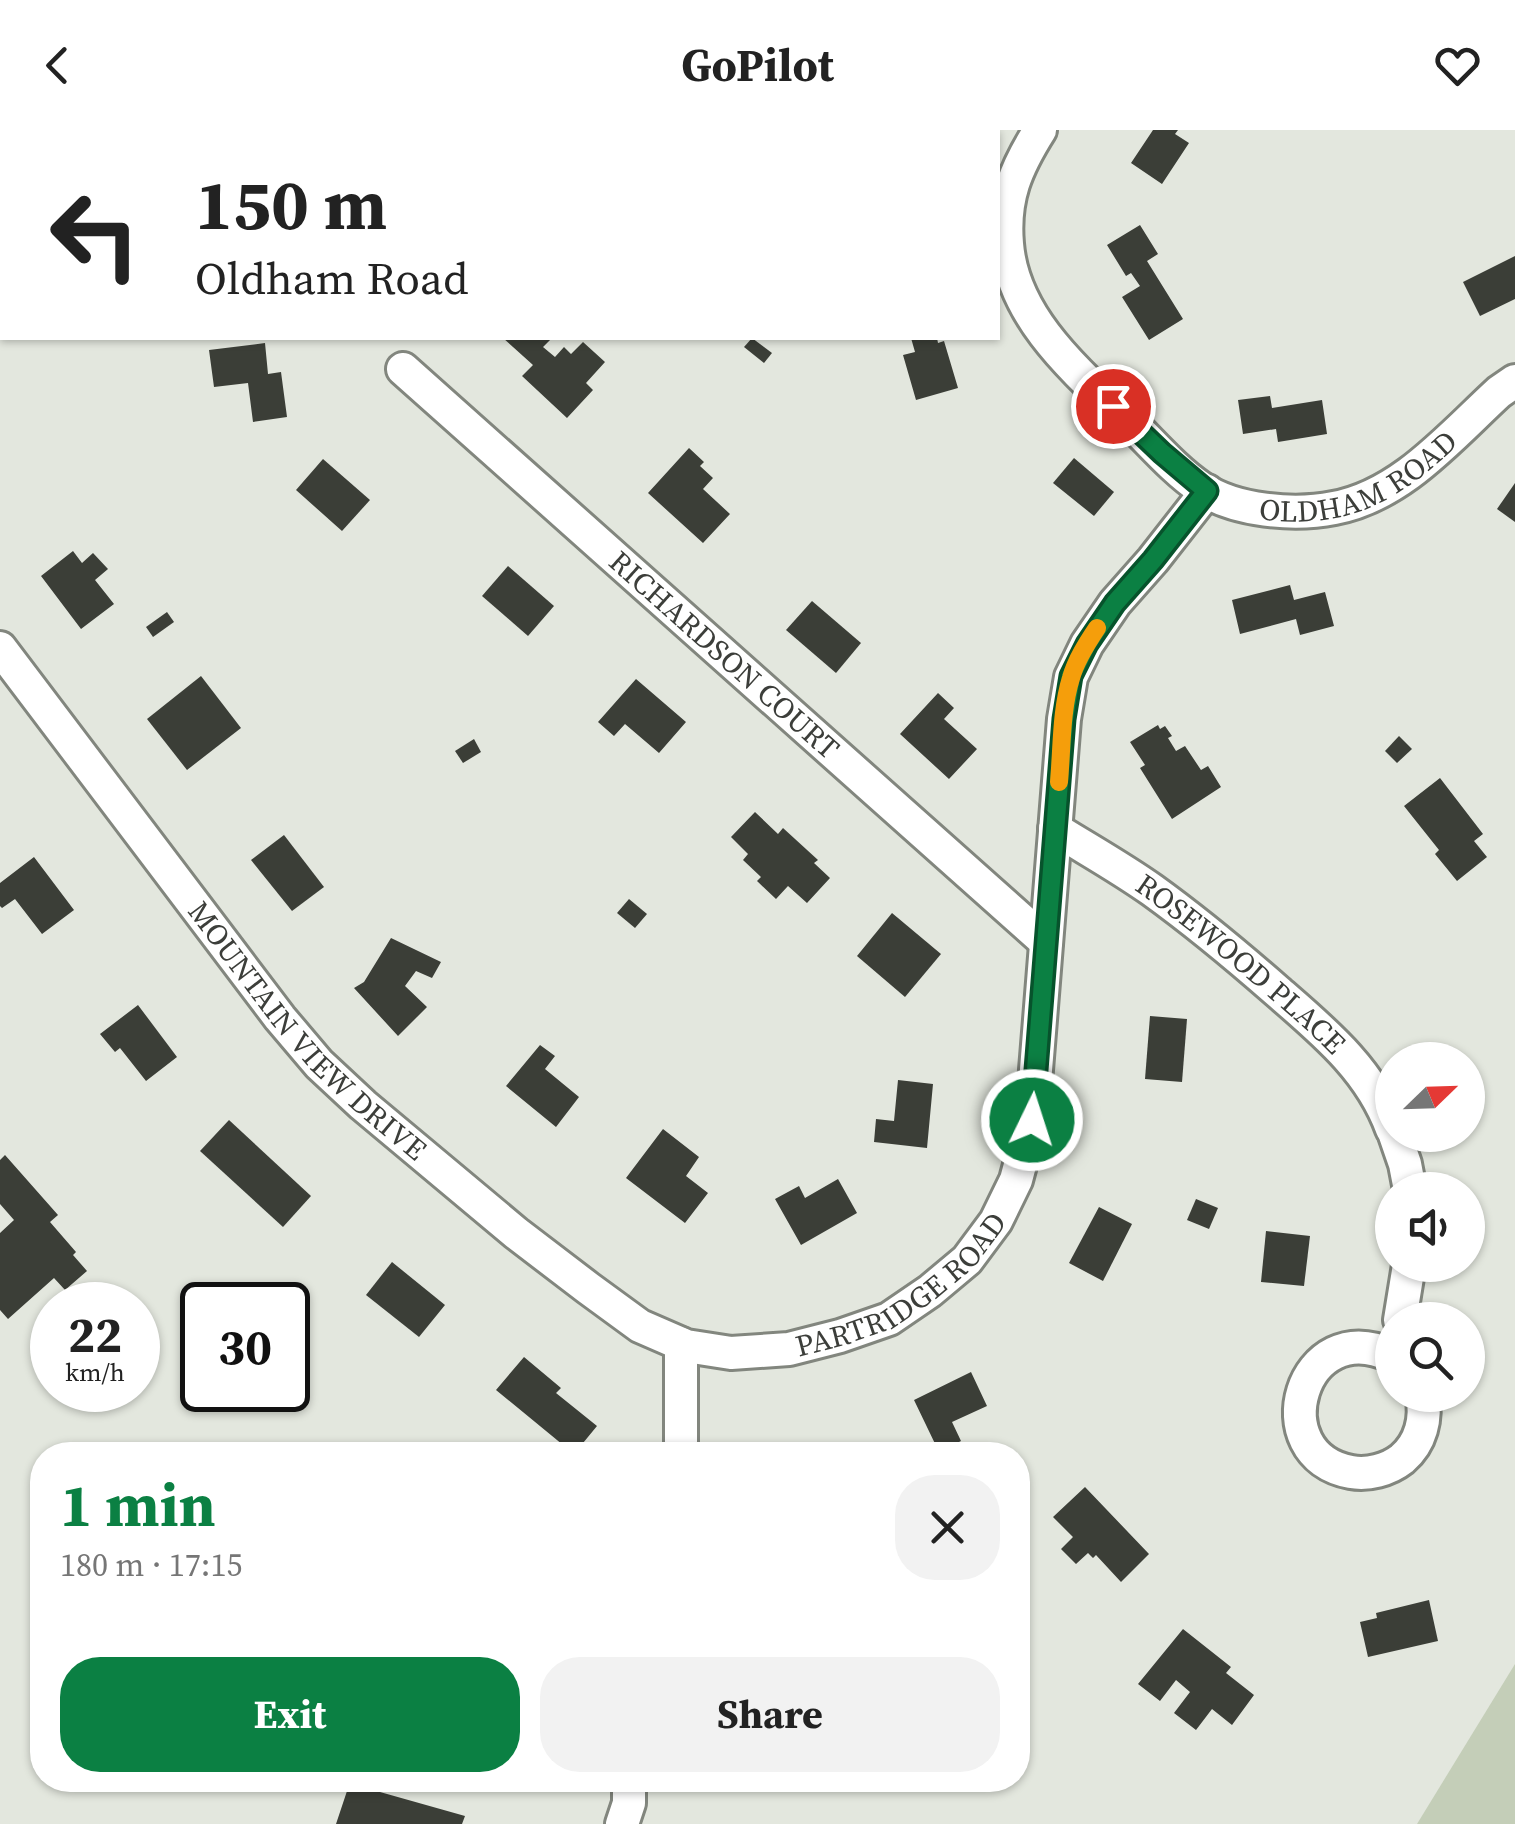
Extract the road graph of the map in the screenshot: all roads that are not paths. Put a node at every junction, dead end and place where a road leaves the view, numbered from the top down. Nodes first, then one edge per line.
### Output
1 (1040, 130) edge
2 (403, 369) dead end
3 (1515, 381) edge
4 (1207, 491) junction
5 (0, 648) edge
6 (1055, 829) junction
7 (1046, 942) junction
8 (1375, 1094) edge
9 (681, 1344) junction
10 (1375, 1349) edge
11 (1424, 1412) edge
12 (681, 1442) edge
13 (629, 1792) edge
14 (622, 1824) edge

1 - 4 street, OLDHAM ROAD
2 - 7 street, RICHARDSON COURT
3 - 4 street, OLDHAM ROAD
4 - 6 street, PARTRIDGE ROAD
5 - 9 street, MOUNTAIN VIEW DRIVE
6 - 7 street, PARTRIDGE ROAD
6 - 8 street, ROSEWOOD PLACE
7 - 9 street, PARTRIDGE ROAD
9 - 12 street
10 - 11 street
13 - 14 street

